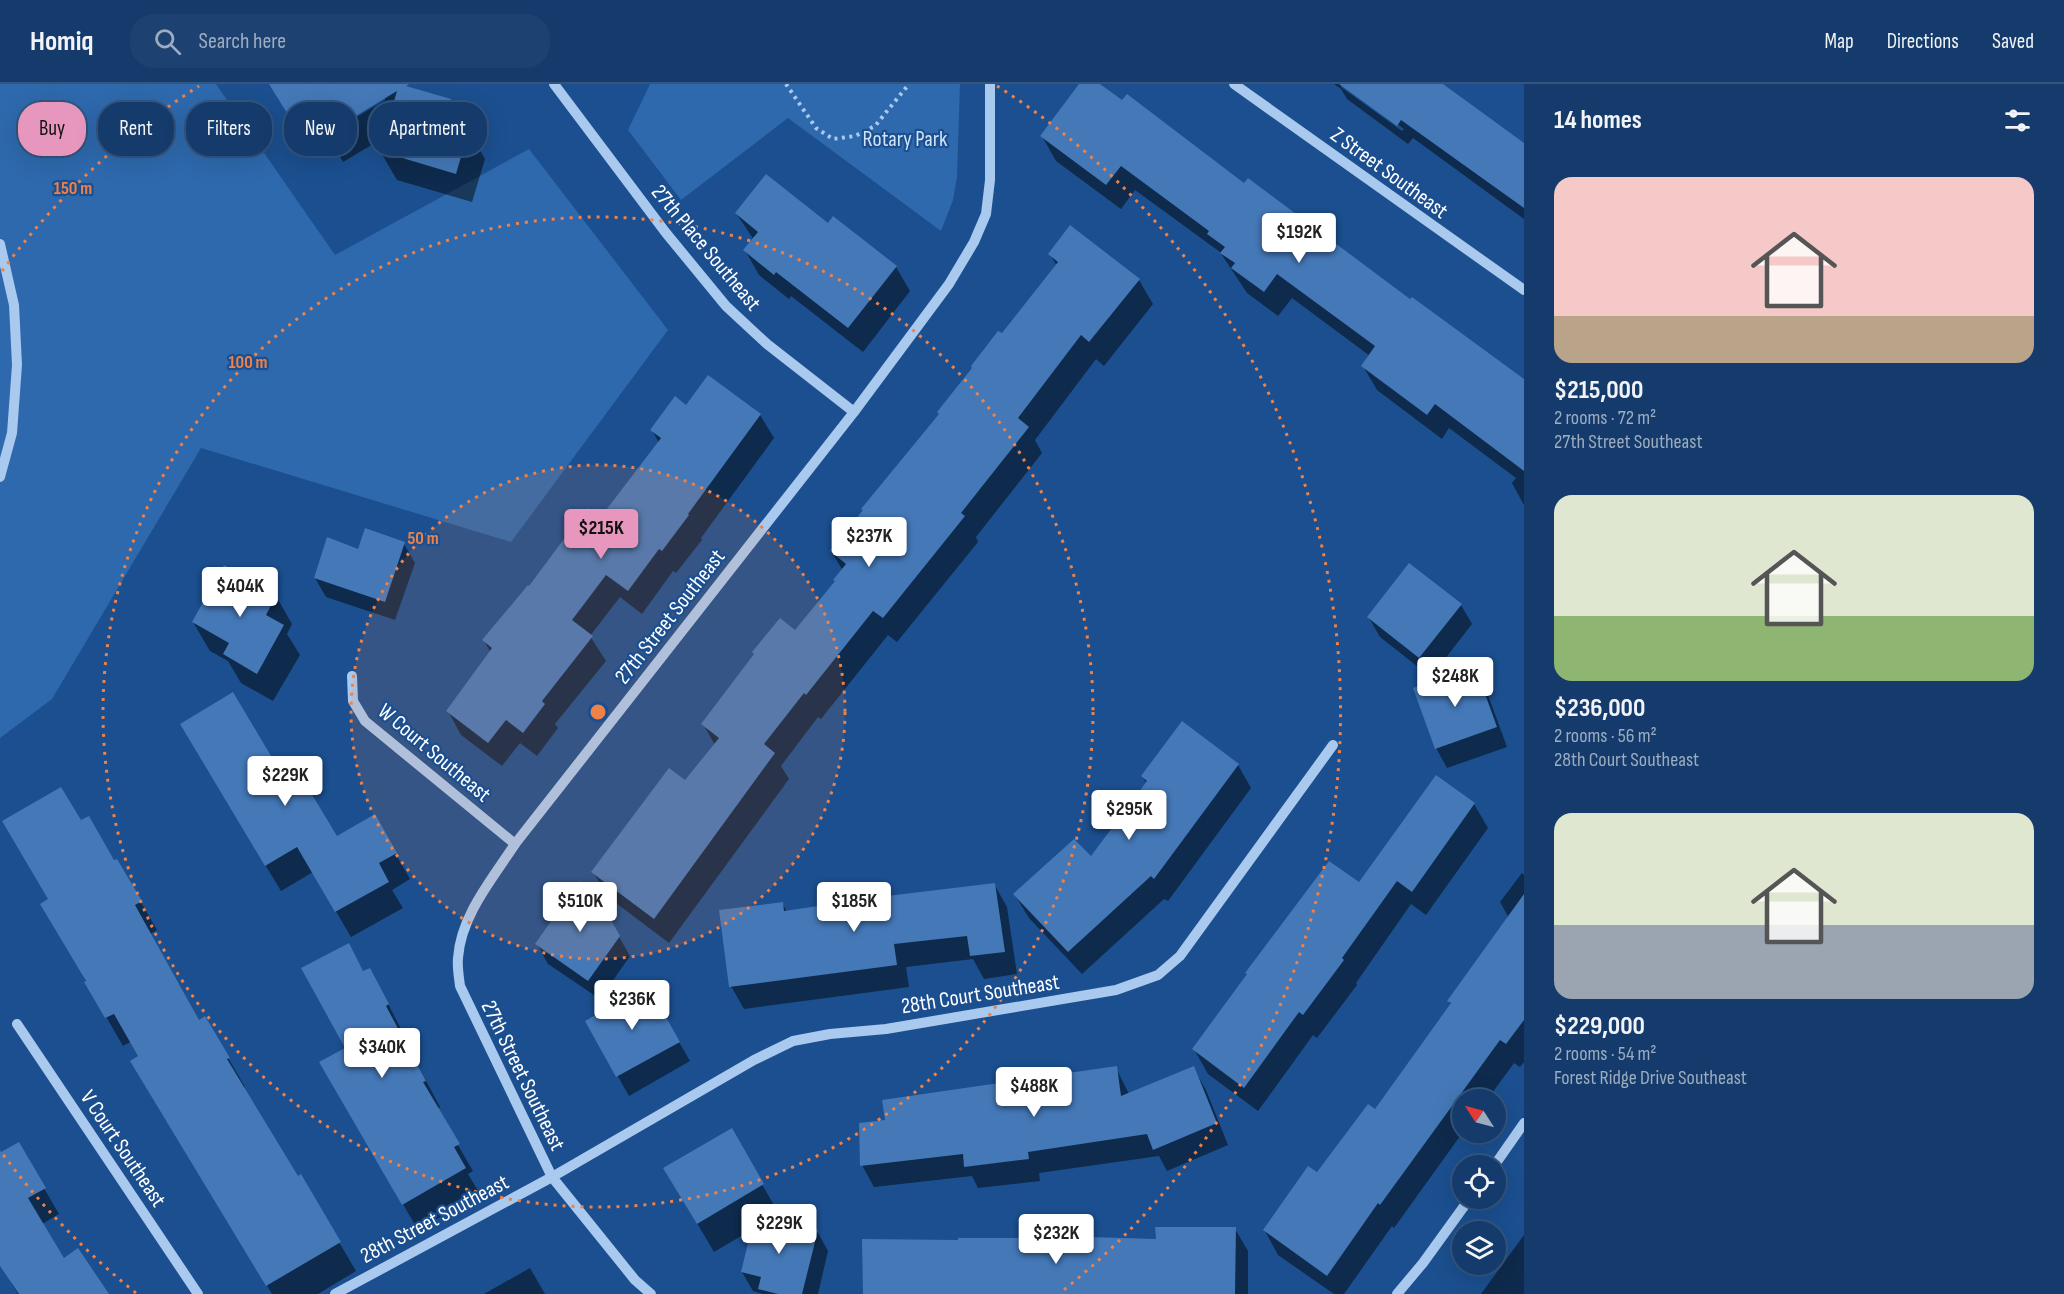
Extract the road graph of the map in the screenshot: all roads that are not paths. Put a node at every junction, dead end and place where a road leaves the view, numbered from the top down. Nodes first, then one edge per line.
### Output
1 (554, 84) edge
2 (990, 84) edge
3 (1234, 84) edge
4 (0, 244) edge
5 (1524, 290) edge
6 (854, 412) junction
7 (0, 477) edge
8 (352, 676) dead end
9 (1333, 745) dead end
10 (515, 844) junction
11 (17, 1024) dead end
12 (1524, 1123) edge
13 (1502, 1155) edge
14 (552, 1177) junction
15 (1462, 1209) edge
16 (198, 1294) edge
17 (335, 1294) edge
18 (651, 1294) edge
19 (1397, 1294) edge

1 - 6 street, 27th Place Southeast
2 - 6 street, 27th Street Southeast
3 - 5 street, Z Street Southeast
4 - 7 street
6 - 10 street, 27th Street Southeast
8 - 10 street, W Court Southeast
9 - 14 street, 28th Court Southeast
10 - 14 street, 27th Street Southeast
11 - 16 street, V Court Southeast
12 - 13 street
14 - 17 street, 28th Street Southeast
14 - 18 street, 27th Street Southeast
15 - 19 street

